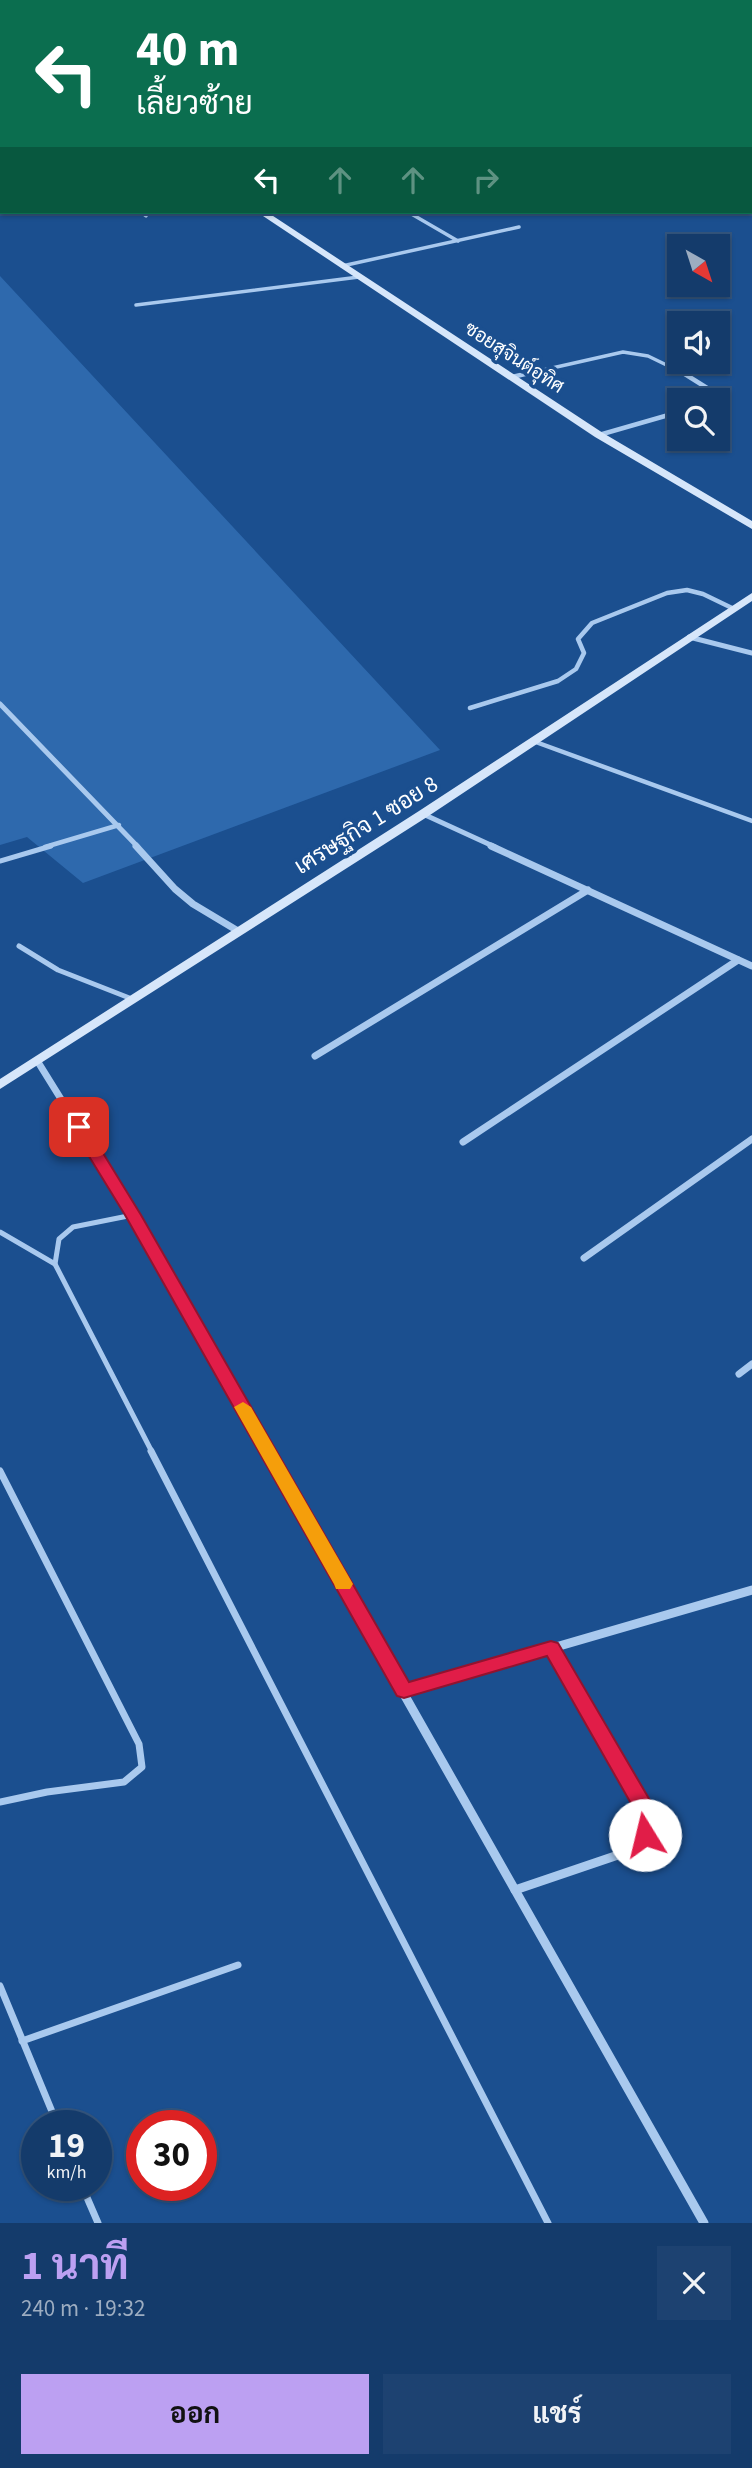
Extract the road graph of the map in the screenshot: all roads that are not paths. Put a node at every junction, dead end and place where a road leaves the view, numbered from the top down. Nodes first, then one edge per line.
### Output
1 (144, 214) edge
2 (264, 214) edge
3 (411, 214) edge
4 (146, 216) dead end
5 (519, 227) dead end
6 (458, 241) junction
7 (342, 266) junction
8 (359, 277) junction
9 (136, 305) dead end
10 (512, 377) junction
11 (707, 388) edge
12 (667, 415) edge
13 (599, 435) junction
14 (752, 526) edge
15 (752, 596) edge
16 (732, 608) junction
17 (689, 637) junction
18 (752, 653) edge
19 (0, 704) edge
20 (470, 708) dead end
21 (533, 741) junction
22 (423, 814) junction
23 (752, 821) edge
24 (119, 825) junction
25 (0, 861) edge
26 (588, 890) junction
27 (238, 931) junction
28 (19, 946) dead end
29 (738, 960) junction
30 (752, 966) edge
31 (132, 999) junction
32 (315, 1056) dead end
33 (38, 1062) junction
34 (0, 1085) edge
35 (752, 1139) edge
36 (463, 1142) dead end
37 (133, 1215) junction
38 (0, 1231) edge
39 (584, 1258) dead end
40 (55, 1264) junction
41 (752, 1364) edge
42 (739, 1374) dead end
43 (0, 1471) edge
44 (752, 1590) edge
45 (551, 1648) junction
46 (404, 1690) junction
47 (0, 1802) edge
48 (515, 1890) junction
49 (238, 1965) dead end
50 (0, 1986) edge
51 (22, 2041) junction
52 (51, 2110) edge
53 (88, 2201) edge
54 (98, 2223) edge
55 (548, 2223) edge
56 (704, 2223) edge

1 - 4 lane
2 - 7 street, ซอยสุจินต์อุทิศ
3 - 6 lane
5 - 6 lane
6 - 7 lane
7 - 8 street, ซอยสุจินต์อุทิศ
8 - 9 lane
8 - 10 street, ซอยสุจินต์อุทิศ
10 - 11 lane
10 - 13 street, ซอยสุจินต์อุทิศ
12 - 13 lane
13 - 14 street, ซอยสุจินต์อุทิศ
15 - 16 street, เศรษฐกิจ 1 ซอย 8
16 - 17 street, เศรษฐกิจ 1 ซอย 8
16 - 20 lane
17 - 18 street
17 - 21 street, เศรษฐกิจ 1 ซอย 8
19 - 24 street
21 - 22 street, เศรษฐกิจ 1 ซอย 8
21 - 23 lane
22 - 26 street
22 - 27 street, เศรษฐกิจ 1 ซอย 8
24 - 25 lane
24 - 27 street
26 - 29 street
26 - 32 street
27 - 31 street, เศรษฐกิจ 1 ซอย 8
28 - 31 lane
29 - 30 street
29 - 36 street
31 - 33 street, เศรษฐกิจ 1 ซอย 8
33 - 34 street, เศรษฐกิจ 1 ซอย 8
33 - 37 street
35 - 39 street
37 - 40 lane
37 - 46 street
38 - 40 lane
40 - 55 lane
41 - 42 street
43 - 47 lane
44 - 45 street
45 - 46 street
45 - 48 street
46 - 48 street
48 - 56 street
49 - 51 lane
50 - 51 lane
51 - 52 lane
53 - 54 lane

